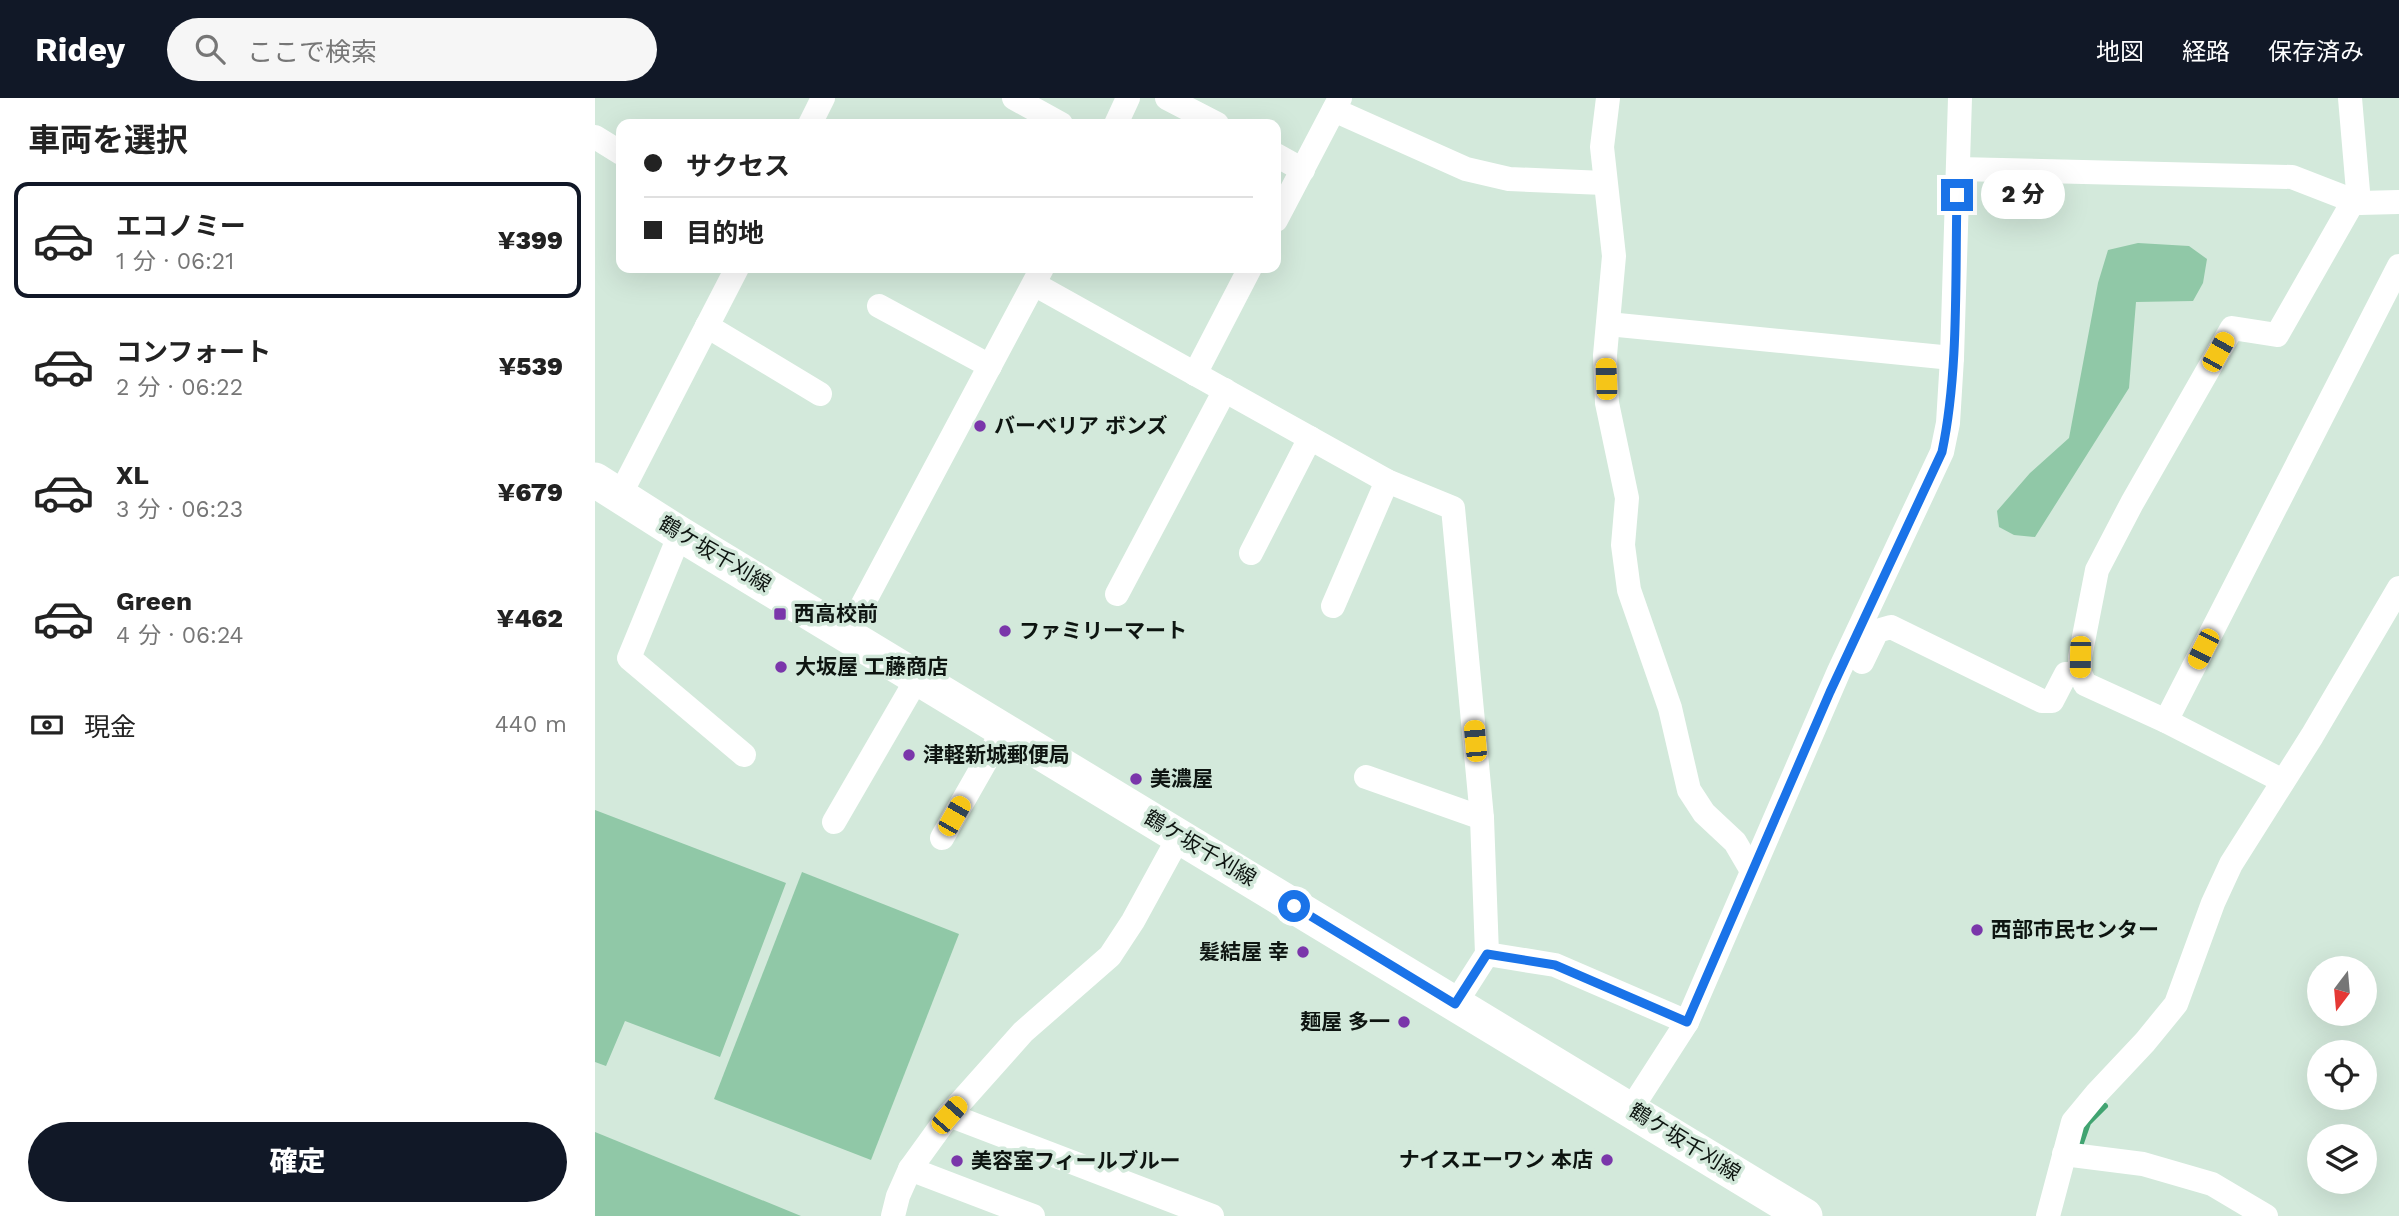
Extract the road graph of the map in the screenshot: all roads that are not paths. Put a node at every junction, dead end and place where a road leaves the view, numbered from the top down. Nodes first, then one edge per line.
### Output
1 (1014, 98) edge
2 (1128, 98) edge
3 (1167, 98) edge
4 (1608, 98) edge
5 (1960, 98) edge
6 (2350, 98) edge
7 (1337, 104) edge
8 (1052, 119) edge
9 (1118, 119) edge
10 (1207, 119) edge
11 (595, 137) edge
12 (616, 150) edge
13 (1281, 158) edge
14 (1958, 169) junction
15 (1303, 170) junction
16 (1605, 183) junction
17 (2356, 201) junction
18 (2399, 202) edge
19 (1281, 211) edge
20 (2399, 266) edge
21 (734, 273) edge
22 (1247, 273) edge
23 (1038, 276) edge
24 (879, 306) dead end
25 (1608, 324) junction
26 (707, 326) junction
27 (1952, 358) junction
28 (990, 366) junction
29 (1195, 373) junction
30 (1225, 390) junction
31 (820, 394) dead end
32 (1310, 438) junction
33 (1387, 481) junction
34 (608, 487) edge
35 (680, 534) junction
36 (1251, 553) dead end
37 (2399, 588) edge
38 (1117, 594) dead end
39 (1333, 606) dead end
40 (847, 634) junction
41 (1839, 671) junction
42 (2080, 673) junction
43 (918, 677) junction
44 (2166, 721) junction
45 (1004, 729) junction
46 (744, 755) dead end
47 (1366, 777) dead end
48 (2283, 781) junction
49 (1482, 818) junction
50 (834, 822) dead end
51 (1179, 835) junction
52 (942, 838) dead end
53 (1752, 871) junction
54 (1487, 954) junction
55 (1455, 1004) junction
56 (1687, 1022) junction
57 (1631, 1109) junction
58 (949, 1115) junction
59 (2064, 1154) junction
60 (910, 1169) junction
61 (893, 1216) edge
62 (1033, 1216) edge
63 (1212, 1216) edge
64 (1805, 1216) edge
65 (2048, 1216) edge
66 (2266, 1216) edge

1 - 8 street
2 - 9 street
3 - 10 street
4 - 16 street
5 - 14 street
6 - 17 street
7 - 15 street
7 - 16 street
11 - 12 street
13 - 15 street
14 - 17 street
14 - 27 street
15 - 19 street
16 - 25 street
17 - 18 street
17 - 42 street
20 - 44 street
21 - 26 street
22 - 29 street
23 - 28 street
23 - 29 street
24 - 28 street
25 - 27 street
25 - 53 street
26 - 31 street
26 - 34 street
27 - 41 street
28 - 40 street
29 - 30 street
30 - 32 street
30 - 38 street
32 - 33 street
32 - 36 street
33 - 39 street
33 - 49 street
34 - 35 main road, 鶴ケ坂千刈線
35 - 40 main road, 鶴ケ坂千刈線
35 - 46 street
37 - 48 street
40 - 43 main road, 鶴ケ坂千刈線
41 - 42 street
41 - 53 street
42 - 44 street
43 - 45 main road, 鶴ケ坂千刈線
43 - 50 street
44 - 48 street
45 - 51 main road, 鶴ケ坂千刈線
45 - 52 street
47 - 49 street
48 - 59 street
49 - 54 street
51 - 55 main road, 鶴ケ坂千刈線
51 - 58 street
53 - 56 street
54 - 55 street
54 - 56 street
55 - 57 main road, 鶴ケ坂千刈線
56 - 57 street
57 - 64 main road, 鶴ケ坂千刈線
58 - 60 street
58 - 63 street
59 - 65 street
59 - 66 street
60 - 61 street
60 - 62 street

